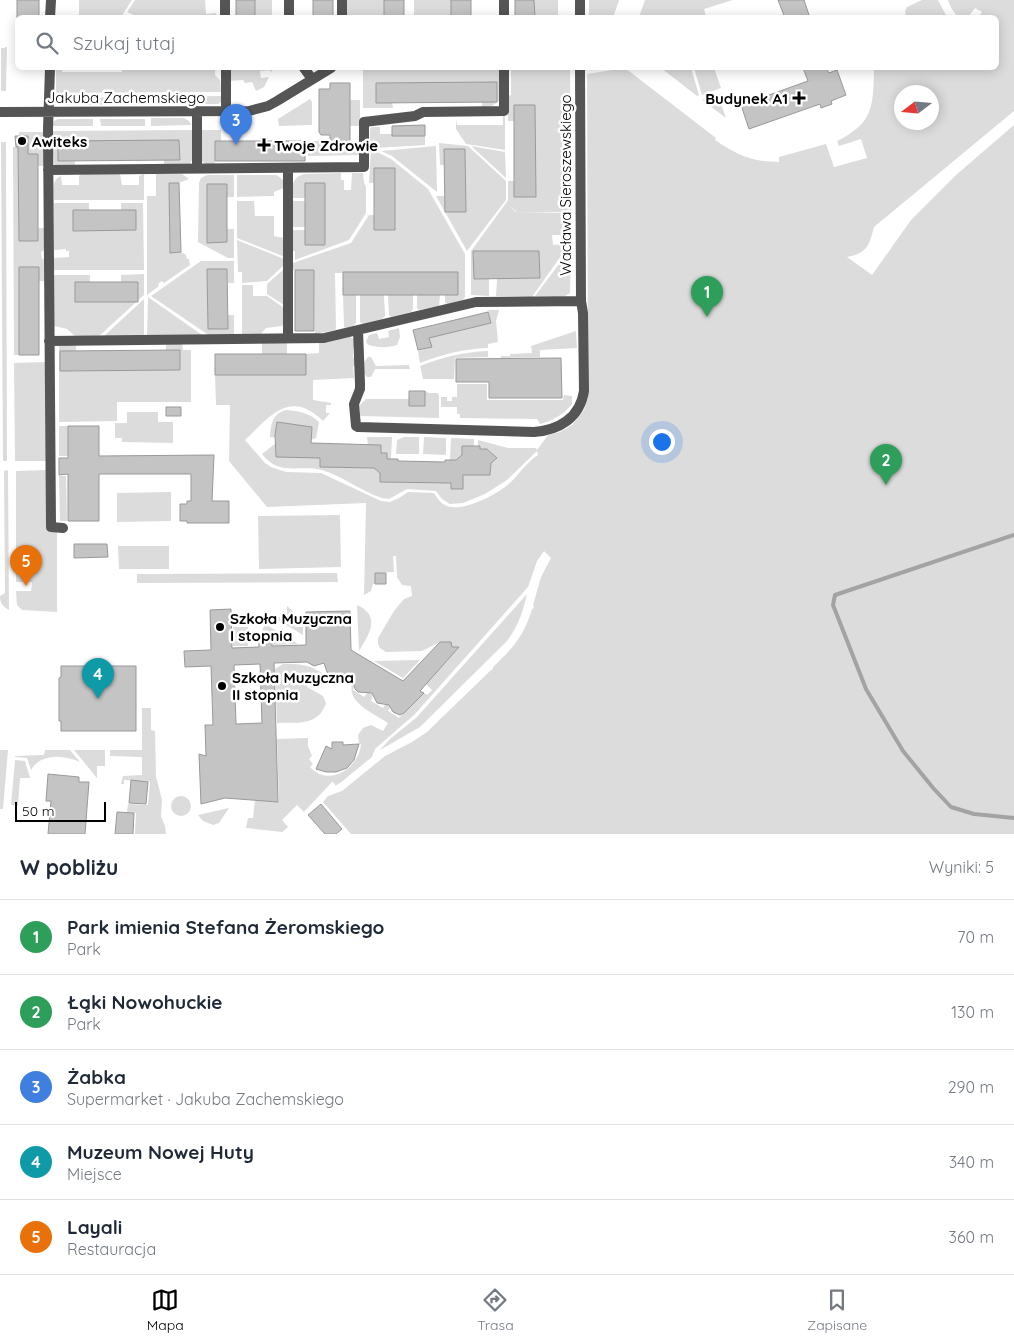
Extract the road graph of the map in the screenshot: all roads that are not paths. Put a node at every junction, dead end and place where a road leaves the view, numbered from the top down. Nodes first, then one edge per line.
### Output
1 (50, 0) edge
2 (225, 0) edge
3 (289, 0) edge
4 (342, 0) edge
5 (504, 0) edge
6 (580, 0) edge
7 (50, 15) edge
8 (225, 15) edge
9 (289, 15) edge
10 (342, 15) edge
11 (504, 15) edge
12 (580, 15) edge
13 (50, 70) edge
14 (226, 70) edge
15 (305, 70) edge
16 (328, 70) edge
17 (504, 70) edge
18 (580, 70) edge
19 (312, 79) junction
20 (197, 111) junction
21 (226, 111) junction
22 (0, 112) edge
23 (49, 112) junction
24 (197, 168) junction
25 (288, 168) junction
26 (48, 170) junction
27 (581, 301) junction
28 (358, 330) junction
29 (288, 338) junction
30 (49, 341) junction
31 (63, 528) dead end

1 - 7 street
2 - 8 street
3 - 9 street
4 - 10 street
5 - 11 street
6 - 12 street
13 - 23 street
14 - 21 street
15 - 19 street
16 - 19 street, Jakuba Zachemskiego
17 - 25 street
18 - 27 street, Wacława Sieroszewskiego
19 - 21 street, Jakuba Zachemskiego
20 - 21 street, Jakuba Zachemskiego
20 - 23 street, Jakuba Zachemskiego
20 - 24 street
22 - 23 street, Jakuba Zachemskiego
23 - 26 street
24 - 25 street
24 - 26 street
25 - 29 street
26 - 30 street
27 - 28 street
27 - 28 street, Wacława Sieroszewskiego
28 - 29 street
29 - 30 street
30 - 31 street

